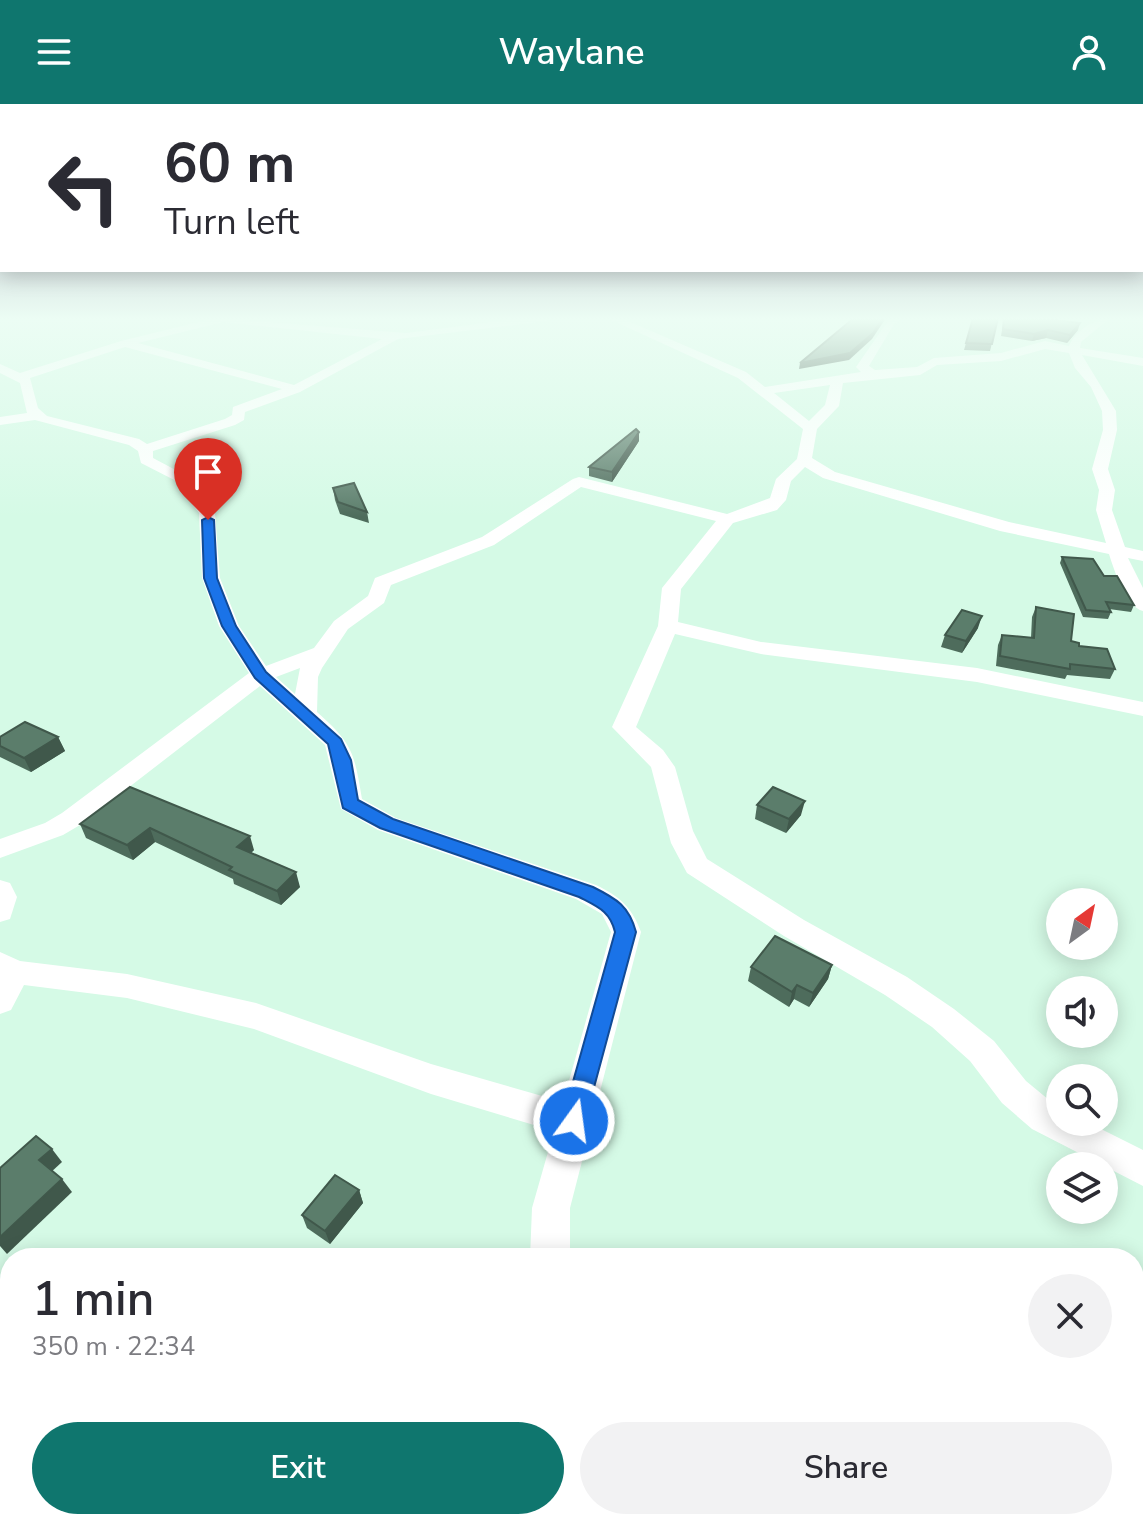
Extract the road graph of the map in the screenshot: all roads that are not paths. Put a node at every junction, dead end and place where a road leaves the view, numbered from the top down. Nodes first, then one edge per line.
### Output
1 (27, 384) edge
2 (278, 384) edge
3 (304, 384) edge
4 (754, 384) edge
5 (811, 384) edge
6 (836, 384) edge
7 (1096, 384) edge
8 (295, 389) junction
9 (762, 391) junction
10 (37, 416) junction
11 (0, 421) edge
12 (810, 428) junction
13 (145, 449) junction
14 (804, 460) junction
15 (727, 519) junction
16 (1117, 550) junction
17 (1143, 556) edge
18 (1143, 605) edge
19 (668, 626) junction
20 (323, 652) junction
21 (261, 675) junction
22 (1143, 709) edge
23 (305, 716) junction
24 (0, 849) edge
25 (0, 890) edge
26 (0, 911) edge
27 (8, 968) edge
28 (0, 1001) edge
29 (574, 1121) junction
30 (1143, 1169) edge
31 (550, 1248) edge

1 - 10 street
2 - 8 street
3 - 8 street
4 - 9 street
5 - 9 street
6 - 12 street
7 - 16 street
8 - 13 street
9 - 12 street
10 - 11 street
10 - 13 street
12 - 14 street
13 - 21 street
14 - 15 street
14 - 16 street
15 - 19 street
15 - 20 street
16 - 17 street
16 - 18 street
19 - 22 street
19 - 30 street
20 - 21 street
20 - 23 street
21 - 23 street
21 - 24 street
23 - 29 street
25 - 26 street
27 - 28 street
27 - 29 street
29 - 31 street

